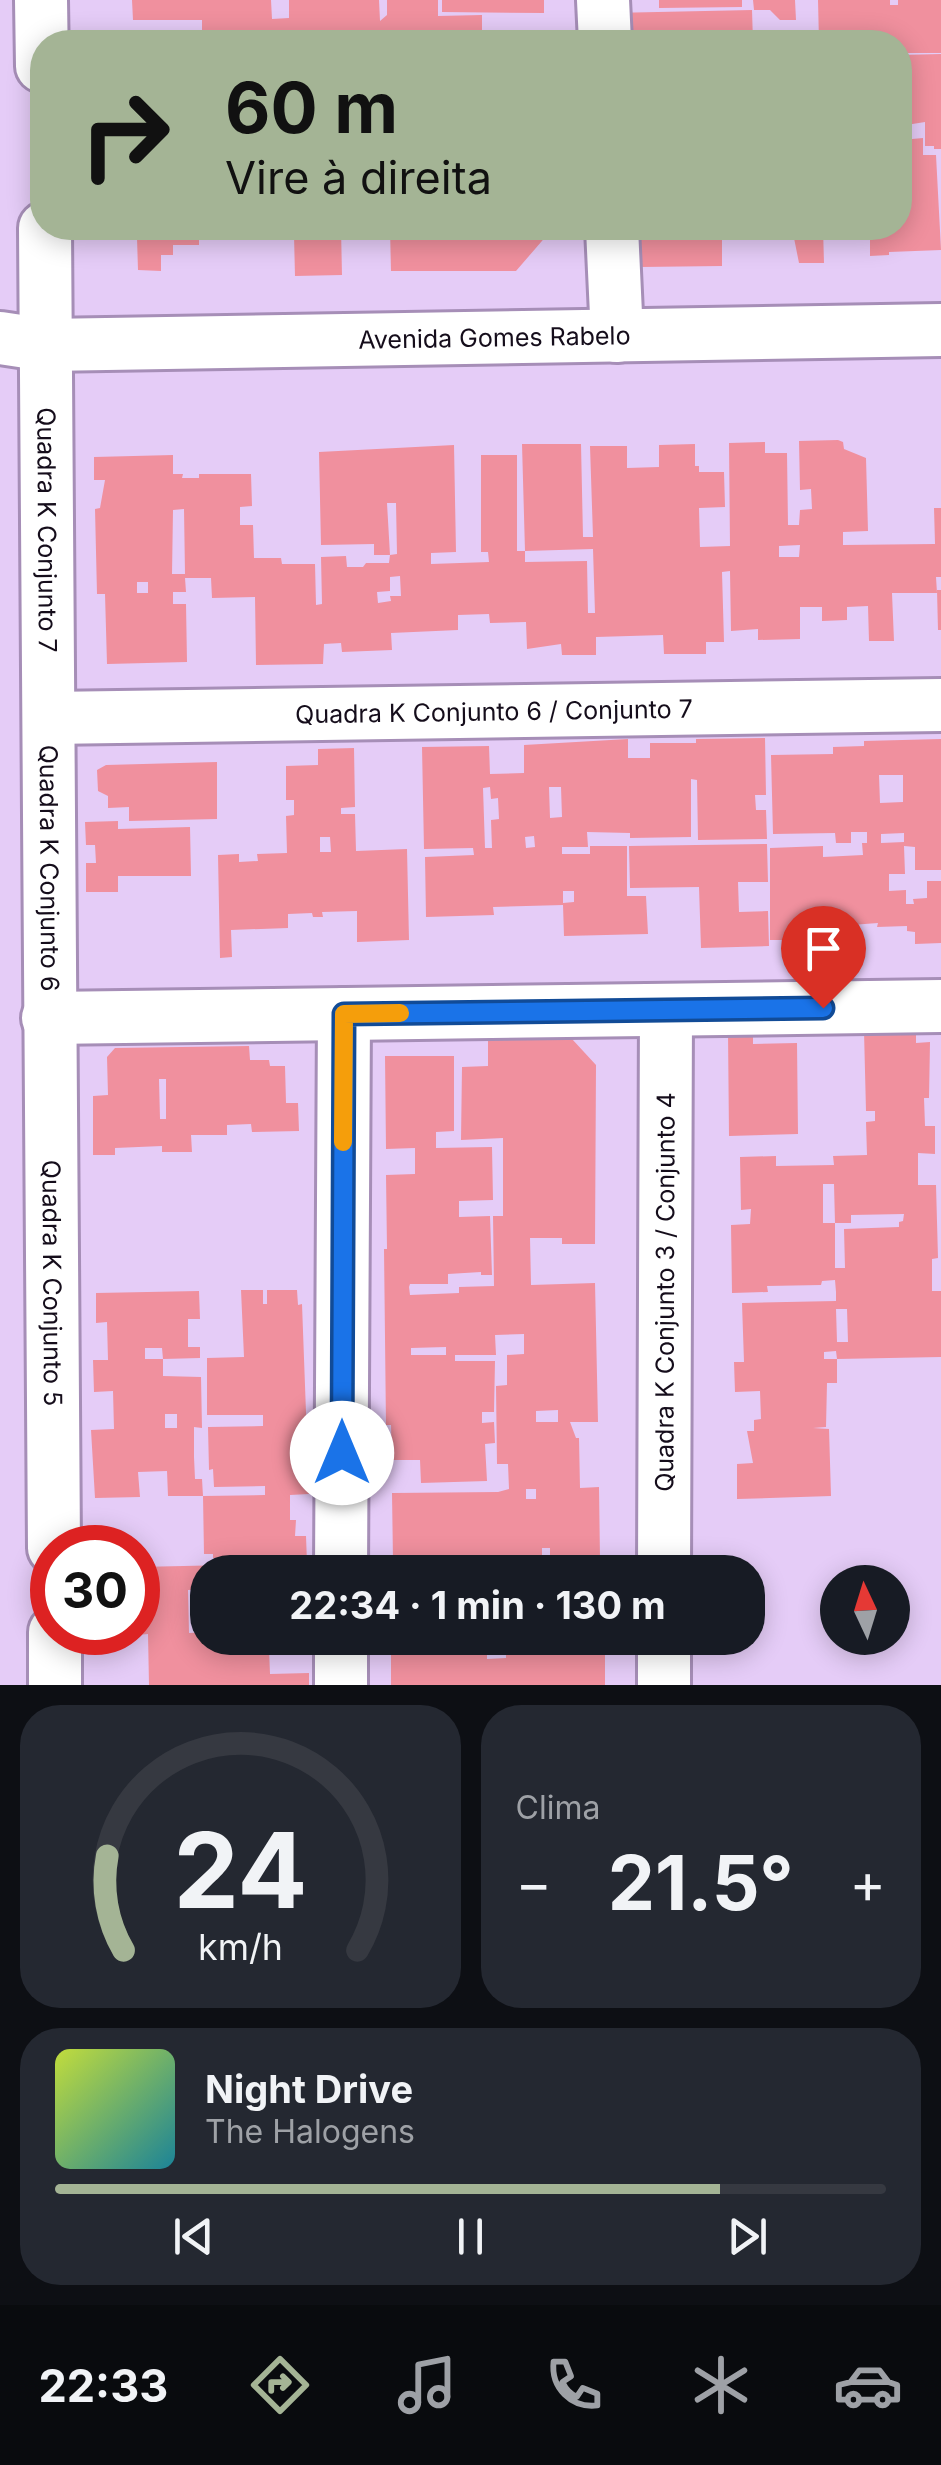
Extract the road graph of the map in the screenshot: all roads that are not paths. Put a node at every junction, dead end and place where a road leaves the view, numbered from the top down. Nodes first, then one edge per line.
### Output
1 (42, 0) edge
2 (603, 0) edge
3 (42, 30) edge
4 (604, 30) edge
5 (43, 240) edge
6 (613, 240) edge
7 (941, 330) edge
8 (617, 336) junction
9 (24, 342) edge
10 (941, 704) edge
11 (49, 718) junction
12 (941, 1006) edge
13 (666, 1010) junction
14 (344, 1014) junction
15 (48, 1018) junction
16 (54, 1525) edge
17 (341, 1555) edge
18 (664, 1555) edge
19 (55, 1655) edge
20 (341, 1655) edge
21 (664, 1655) edge
22 (56, 1685) edge
23 (341, 1685) edge
24 (664, 1685) edge

1 - 3 street
2 - 4 street
5 - 9 street, Quadra K Conjunto 7
6 - 8 street
7 - 8 street, Avenida Gomes Rabelo
8 - 9 street, Avenida Gomes Rabelo
9 - 11 street, Quadra K Conjunto 7
10 - 11 street, Quadra K Conjunto 6 / Conjunto 7
11 - 15 street, Quadra K Conjunto 6
12 - 13 street
13 - 14 street
13 - 18 street, Quadra K Conjunto 3 / Conjunto 4
14 - 15 street
14 - 17 street
15 - 16 street, Quadra K Conjunto 5
19 - 22 street
20 - 23 street
21 - 24 street

